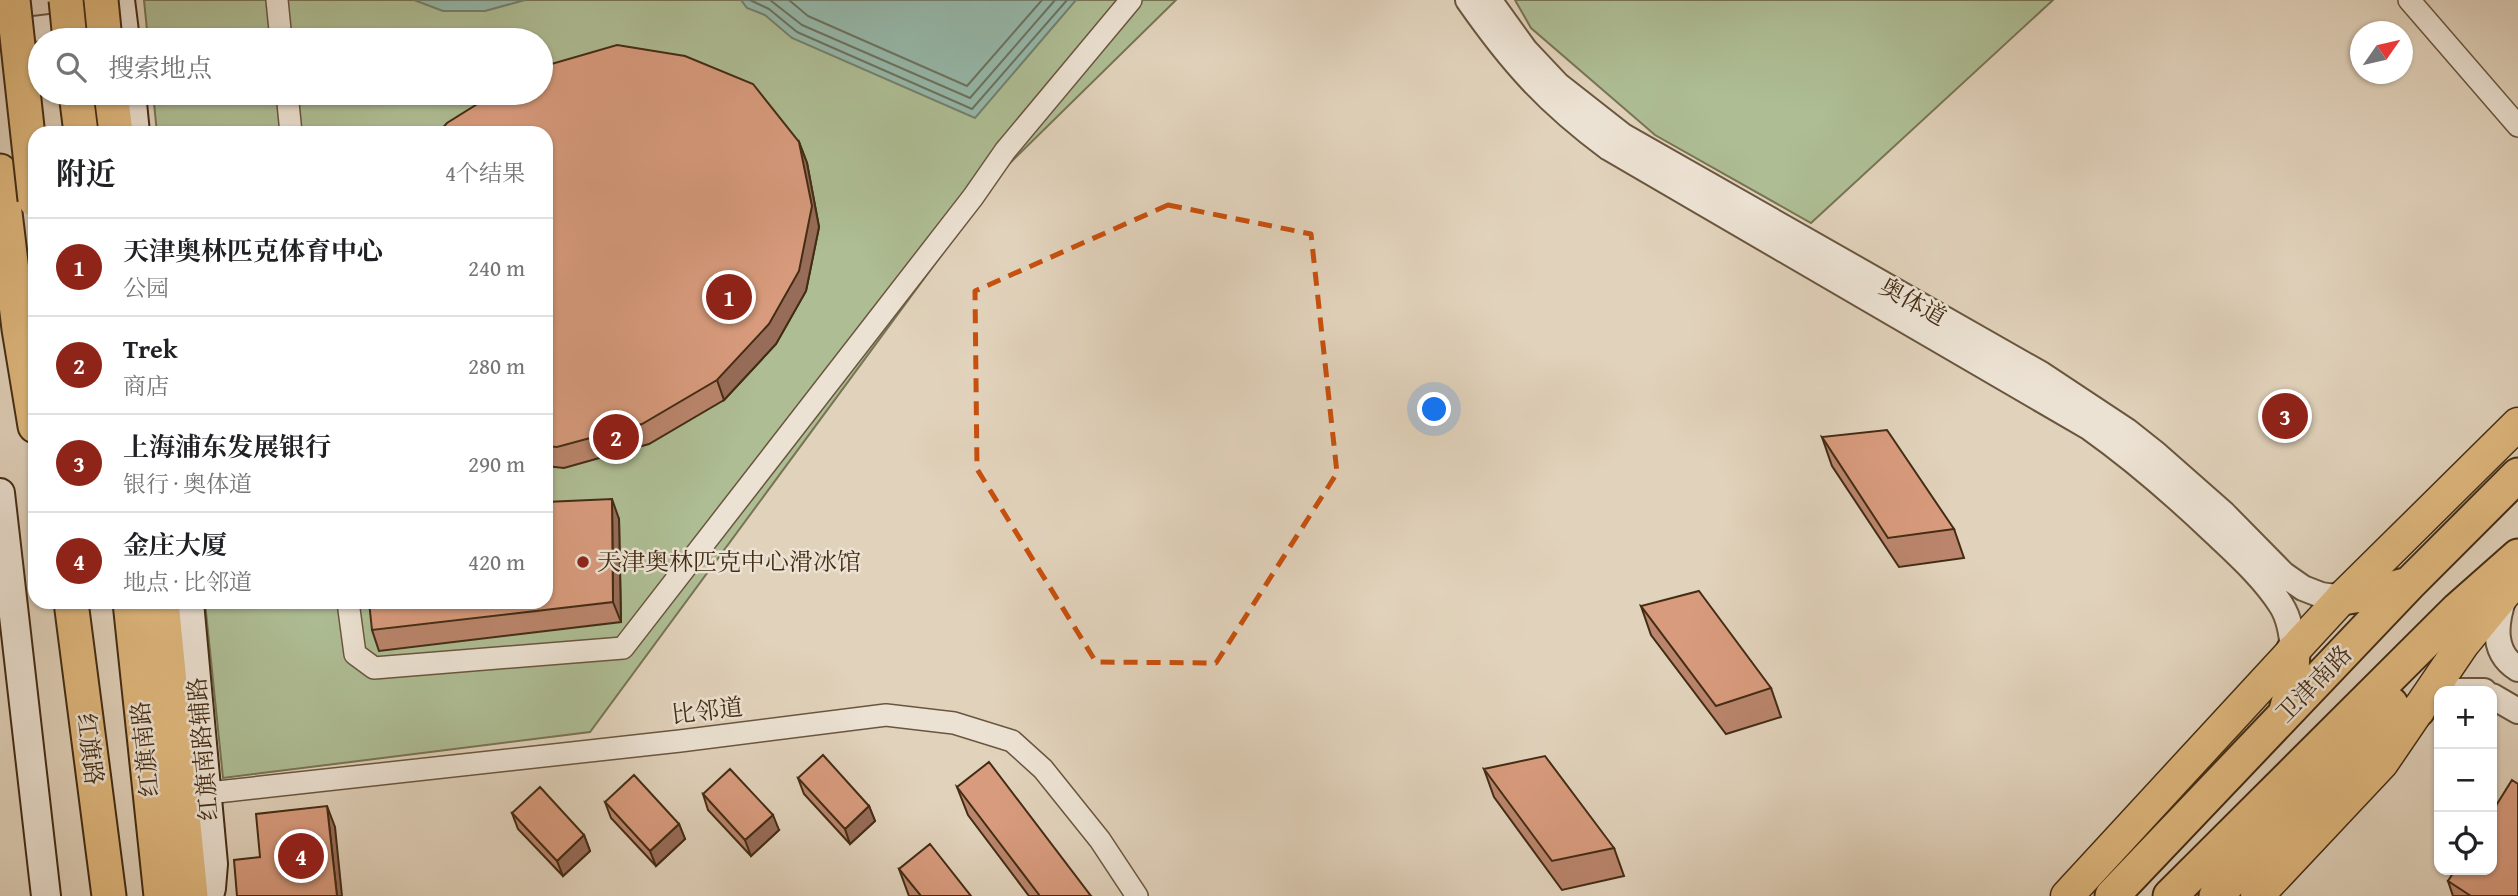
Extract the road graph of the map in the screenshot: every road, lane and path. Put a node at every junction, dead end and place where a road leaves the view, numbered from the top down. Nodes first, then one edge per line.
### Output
1 (13, 0) edge
2 (66, 0) edge
3 (277, 0) edge
4 (1131, 0) edge
5 (1468, 0) edge
6 (1489, 0) edge
7 (2409, 0) edge
8 (115, 20) edge
9 (44, 28) edge
10 (69, 28) edge
11 (280, 28) edge
12 (28, 30) edge
13 (0, 33) edge
14 (78, 105) edge
15 (112, 105) edge
16 (132, 105) edge
17 (288, 105) edge
18 (80, 126) edge
19 (115, 126) edge
20 (134, 126) edge
21 (290, 126) edge
22 (2518, 126) edge
23 (28, 136) edge
24 (0, 171) edge
25 (28, 384) edge
26 (2518, 424) edge
27 (2518, 475) edge
28 (0, 493) edge
29 (2518, 555) edge
30 (2409, 584) junction
31 (2506, 594) edge
32 (2342, 598) junction
33 (72, 609) edge
34 (131, 609) edge
35 (163, 609) edge
36 (190, 609) edge
37 (349, 609) edge
38 (2293, 651) junction
39 (2518, 669) edge
40 (2497, 699) edge
41 (2429, 704) edge
42 (2518, 711) edge
43 (2284, 715) junction
44 (2320, 788) junction
45 (208, 793) junction
46 (46, 896) edge
47 (109, 896) edge
48 (161, 896) edge
49 (191, 896) edge
50 (209, 896) edge
51 (1137, 896) edge
52 (2067, 896) edge
53 (2112, 896) edge
54 (2170, 896) edge
55 (2216, 896) edge
56 (2257, 896) edge

1 - 23 highway, bridge
2 - 10 highway, bridge
3 - 11 street
4 - 37 street
5 - 38 street
6 - 32 street, 奥体道
7 - 22 street
8 - 9 street
12 - 13 street
14 - 18 highway
15 - 19 highway
16 - 20 main road
17 - 21 street
24 - 25 highway
26 - 32 main road
27 - 30 highway, 卫津南路
28 - 46 main road
29 - 54 highway, 卫津南路
30 - 32 highway
30 - 43 highway, 卫津南路
31 - 39 street
31 - 41 main road
31 - 44 highway
32 - 38 main road
33 - 47 highway, 红旗路
34 - 48 highway, 红旗南路
35 - 49 highway
36 - 45 main road, 红旗南路辅路
38 - 43 highway
38 - 52 main road
40 - 42 street
41 - 44 highway
41 - 56 main road
43 - 53 highway, 卫津南路
44 - 55 highway
45 - 50 main road, 红旗南路辅路
45 - 51 street, 比邻道

